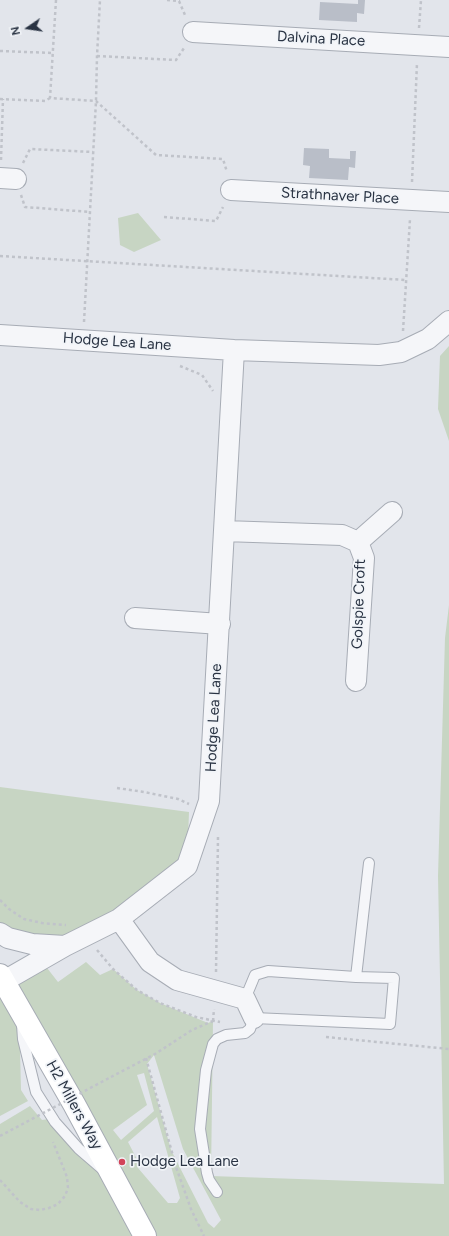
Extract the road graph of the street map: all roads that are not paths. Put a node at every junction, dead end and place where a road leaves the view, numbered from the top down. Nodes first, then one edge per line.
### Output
1 (193, 32) road end
2 (449, 47) edge
3 (231, 190) road end
4 (449, 202) edge
5 (449, 321) edge
6 (0, 335) edge
7 (234, 350) junction
8 (392, 512) dead end
9 (224, 531) junction
10 (358, 542) junction
11 (135, 618) dead end
12 (220, 624) junction
13 (356, 681) dead end
14 (369, 863) dead end
15 (119, 919) junction
16 (0, 933) edge
17 (65, 946) junction
18 (356, 977) junction
19 (2, 978) edge
20 (245, 999) junction
21 (254, 1018) junction
22 (216, 1192) dead end
23 (145, 1236) edge

1 - 2 street, Dalvina Place
3 - 4 street, Strathnaver Place
5 - 7 street, Hodge Lea Lane
6 - 7 street, Hodge Lea Lane
7 - 9 street, Hodge Lea Lane
8 - 10 street
9 - 10 street, Golspie Croft
9 - 12 street, Hodge Lea Lane
10 - 13 street, Golspie Croft
11 - 12 street
12 - 15 street, Hodge Lea Lane
14 - 18 lane
15 - 17 street, Hodge Lea Lane
15 - 20 street
16 - 17 street
17 - 19 street, Hodge Lea Lane
18 - 20 lane
18 - 21 lane
19 - 23 street, H2 Millers Way
20 - 21 street
21 - 22 lane

